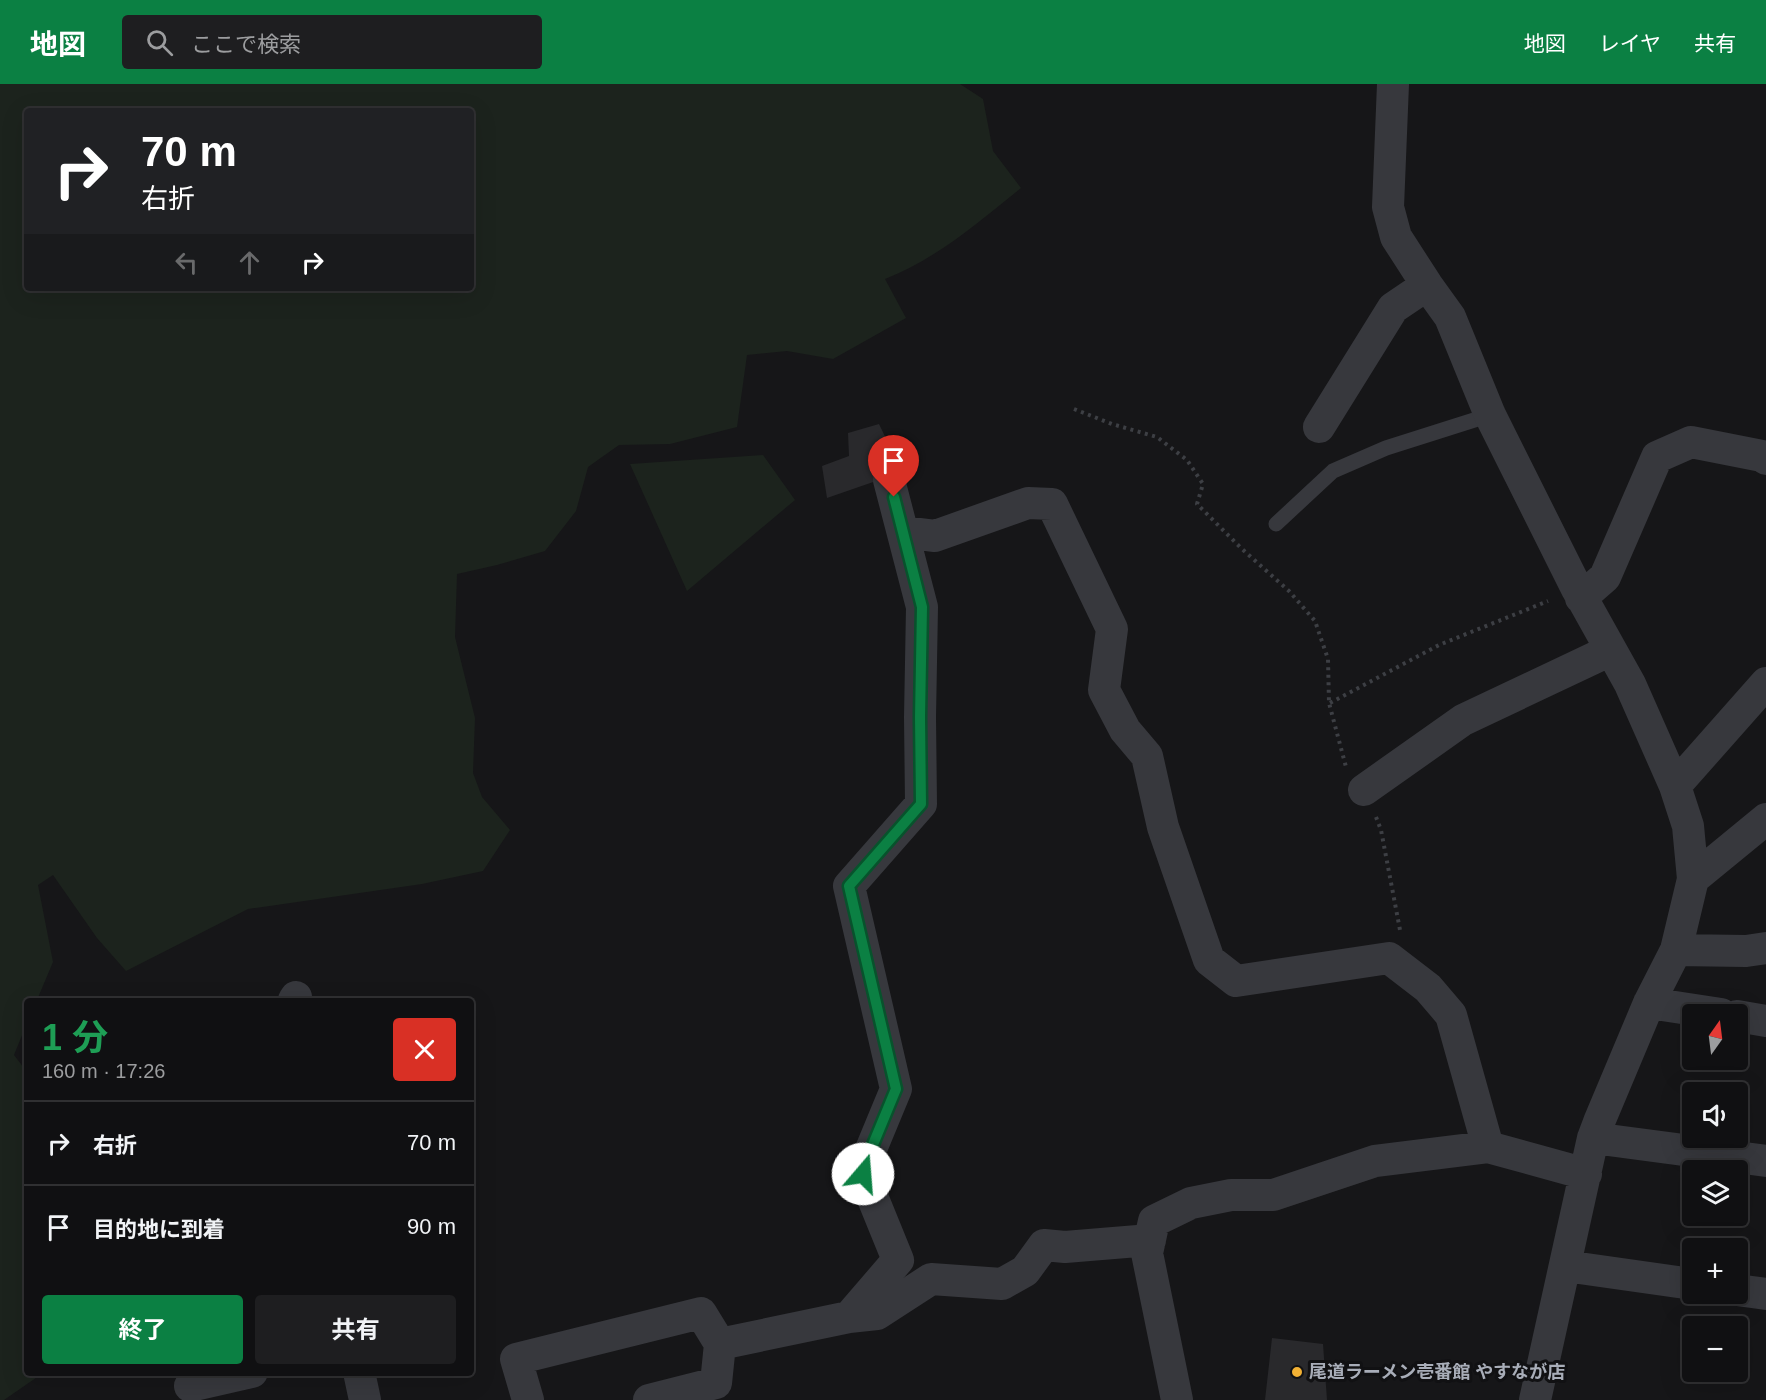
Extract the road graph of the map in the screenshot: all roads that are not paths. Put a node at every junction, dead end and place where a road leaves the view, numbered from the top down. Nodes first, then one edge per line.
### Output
1 (1393, 84) edge
2 (1427, 285) junction
3 (1490, 415) junction
4 (1319, 427) dead end
5 (1766, 459) edge
6 (889, 480) dead end
7 (1276, 524) dead end
8 (903, 532) junction
9 (1579, 594) junction
10 (1611, 650) junction
11 (1766, 683) edge
12 (1675, 786) junction
13 (1364, 790) road end
14 (1766, 819) edge
15 (1693, 879) junction
16 (1766, 948) edge
17 (1676, 950) junction
18 (1649, 1003) junction
19 (1682, 1008) edge
20 (1748, 1018) edge
21 (1766, 1021) edge
22 (1593, 1138) junction
23 (1488, 1147) junction
24 (1766, 1161) edge
25 (1586, 1174) junction
26 (1150, 1240) junction
27 (1565, 1266) junction
28 (1682, 1283) edge
29 (1748, 1292) edge
30 (1766, 1294) edge
31 (849, 1317) junction
32 (720, 1344) junction
33 (234, 1376) edge
34 (360, 1376) edge
35 (190, 1386) dead end
36 (365, 1400) edge
37 (528, 1400) edge
38 (649, 1400) edge
39 (1177, 1400) edge
40 (1535, 1400) edge

1 - 2 street
2 - 3 street
2 - 4 street
3 - 7 lane
3 - 9 street
5 - 9 street
6 - 8 street
8 - 23 street
8 - 31 street
9 - 10 street
10 - 12 street
10 - 13 street
11 - 12 street
12 - 15 street
14 - 15 street
15 - 17 street
16 - 17 street
17 - 18 street
18 - 19 street
18 - 22 street
20 - 21 street
22 - 24 street
22 - 25 street
23 - 25 street
23 - 26 street
25 - 27 street
26 - 31 street
26 - 39 street
27 - 28 street
27 - 40 street
29 - 30 street
31 - 32 street
32 - 37 street
32 - 38 street
33 - 35 street
34 - 36 street

